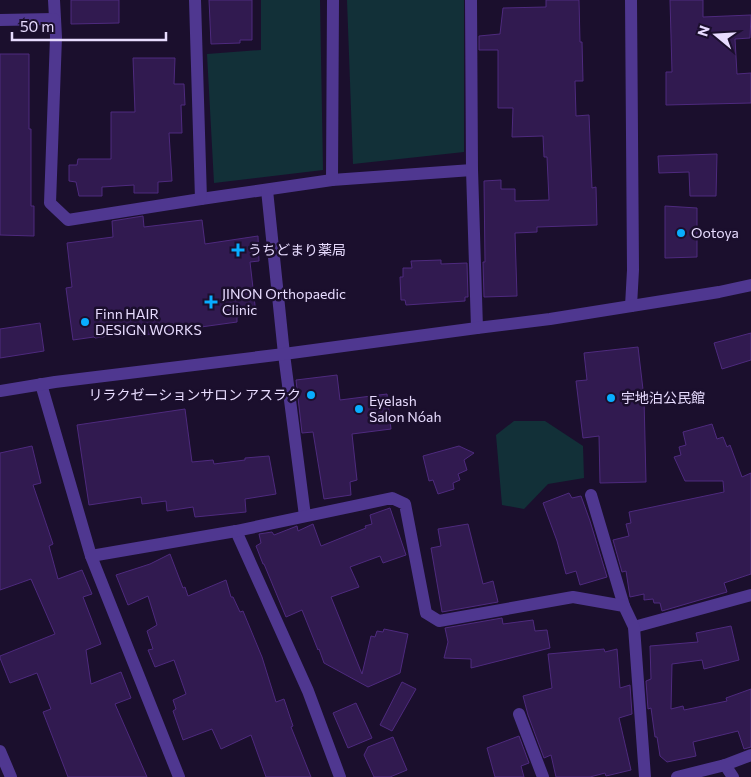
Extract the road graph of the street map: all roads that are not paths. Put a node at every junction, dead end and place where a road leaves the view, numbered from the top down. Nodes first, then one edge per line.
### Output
1 (54, 0) edge
2 (195, 0) edge
3 (332, 0) edge
4 (472, 0) edge
5 (631, 0) edge
6 (54, 19) junction
7 (0, 20) edge
8 (472, 170) junction
9 (332, 180) junction
10 (267, 190) junction
11 (201, 199) junction
12 (751, 284) edge
13 (631, 306) junction
14 (477, 328) junction
15 (284, 354) junction
16 (41, 384) junction
17 (0, 391) edge
18 (591, 495) dead end
19 (305, 516) junction
20 (236, 531) junction
21 (91, 556) junction
22 (751, 595) edge
23 (624, 606) junction
24 (634, 627) junction
25 (519, 714) dead end
26 (0, 751) edge
27 (751, 755) edge
28 (725, 766) junction
29 (11, 777) edge
30 (178, 777) edge
31 (340, 777) edge
32 (543, 777) edge
33 (645, 777) edge
34 (677, 777) edge
35 (733, 777) edge

1 - 6 street
2 - 11 street
3 - 9 street
4 - 8 street
5 - 13 street
6 - 7 street
6 - 11 street
8 - 9 street
8 - 14 street
9 - 10 street
10 - 11 street
10 - 15 street
12 - 13 street
13 - 14 street
14 - 15 street
15 - 16 street
15 - 19 street
16 - 17 street
16 - 21 street
18 - 23 street
19 - 20 street
19 - 23 street
20 - 21 street
20 - 31 street
21 - 30 street
22 - 24 street
23 - 24 street
24 - 33 street
25 - 32 street
26 - 29 street
27 - 28 street
28 - 34 street
28 - 35 street

